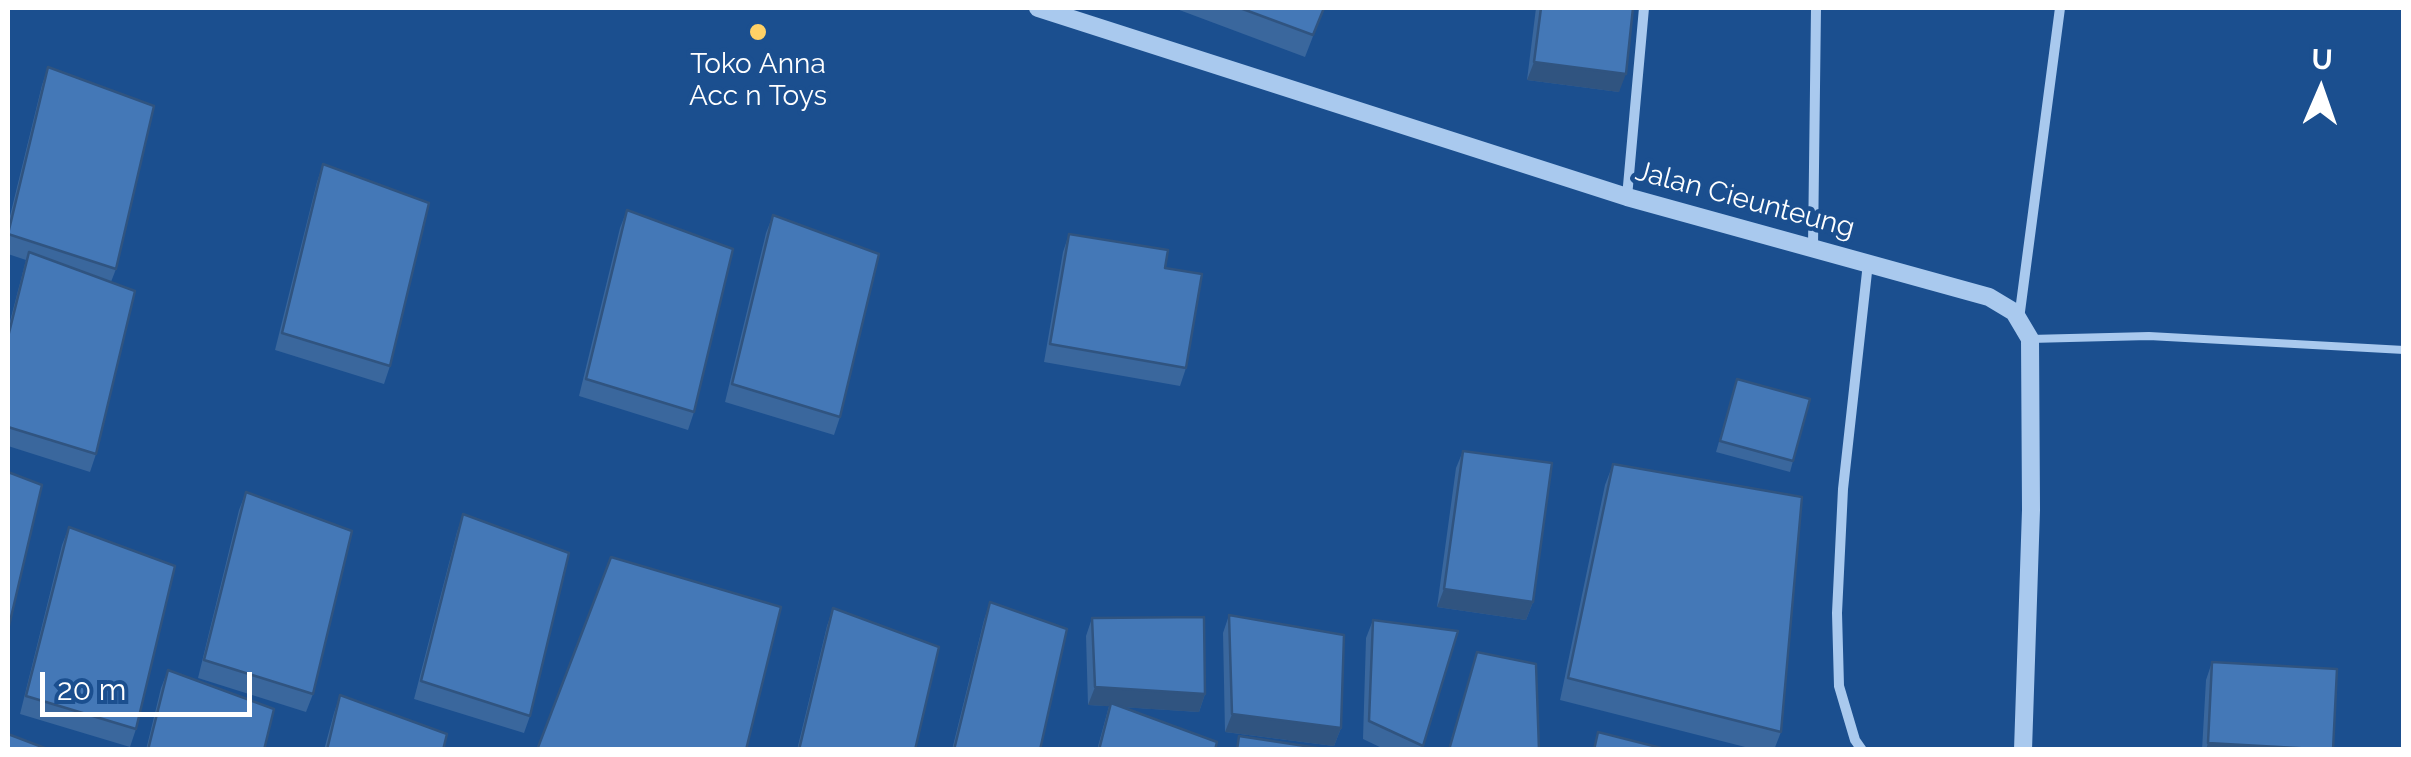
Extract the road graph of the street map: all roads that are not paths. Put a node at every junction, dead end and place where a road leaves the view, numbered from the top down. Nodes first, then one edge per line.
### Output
1 (1038, 8) edge
2 (1644, 8) edge
3 (1816, 8) edge
4 (2060, 8) edge
5 (1627, 197) junction
6 (1813, 246) junction
7 (1868, 263) junction
8 (2019, 319) junction
9 (2030, 338) junction
10 (2404, 350) edge
11 (1862, 750) edge
12 (2023, 750) edge

1 - 5 street, Jalan Cieunteung
2 - 5 street
3 - 6 street
4 - 8 street
5 - 6 street, Jalan Cieunteung
6 - 7 street, Jalan Cieunteung
7 - 8 street, Jalan Cieunteung
7 - 11 street
8 - 9 street, Jalan Cieunteung
9 - 10 lane
9 - 12 street, Jalan Cieunteung

